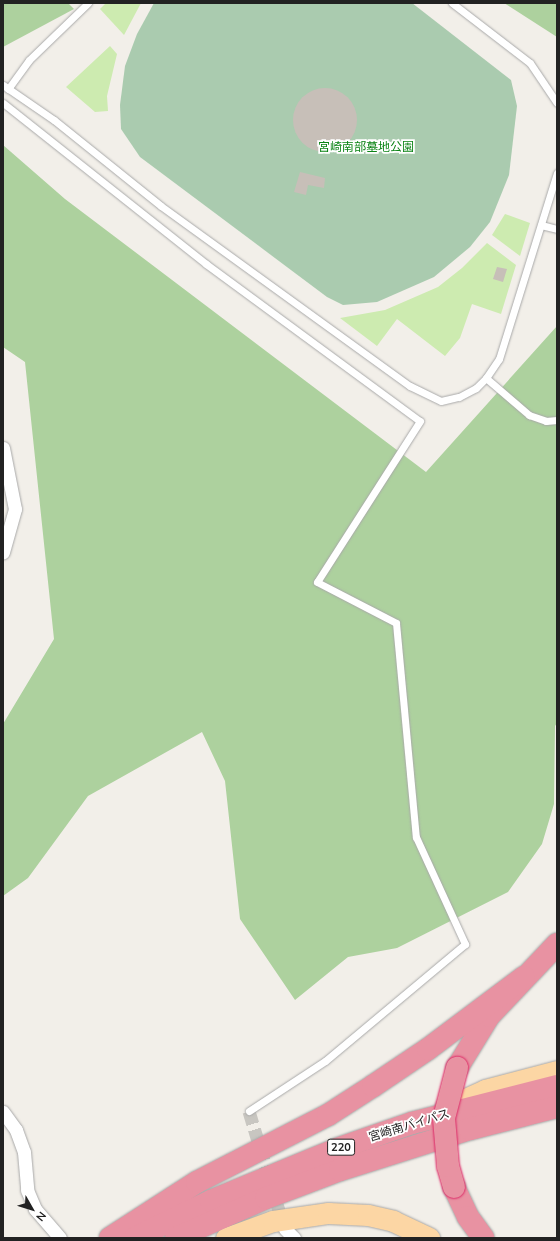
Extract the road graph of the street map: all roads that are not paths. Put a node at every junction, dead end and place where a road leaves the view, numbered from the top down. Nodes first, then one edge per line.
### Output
1 (88, 3) edge
2 (452, 3) edge
3 (5, 87) edge
4 (3, 103) edge
5 (557, 103) edge
6 (557, 173) edge
7 (541, 225) junction
8 (557, 229) edge
9 (486, 378) junction
10 (557, 420) edge
11 (3, 448) edge
12 (3, 552) edge
13 (557, 944) edge
14 (524, 977) junction
15 (557, 1071) edge
16 (557, 1086) edge
17 (557, 1107) edge
18 (249, 1111) dead end
19 (3, 1112) edge
20 (557, 1120) edge
21 (412, 1122) junction
22 (408, 1147) junction
23 (60, 1238) edge
24 (110, 1238) edge
25 (135, 1238) edge
26 (176, 1238) edge
27 (226, 1238) edge
28 (429, 1238) edge
29 (483, 1238) edge

1 - 3 lane
2 - 5 lane
3 - 9 lane
4 - 18 lane
6 - 7 lane
7 - 8 lane
7 - 9 lane
9 - 10 lane
11 - 12 street
13 - 14 highway
14 - 24 highway
14 - 29 highway, bridge
15 - 21 main road
16 - 21 highway, 宮崎南バイパス / 220
17 - 22 highway, 宮崎南バイパス / 220
19 - 23 street
20 - 22 highway
21 - 25 highway, 宮崎南バイパス / 220
22 - 26 highway, 宮崎南バイパス / 220
27 - 28 main road

